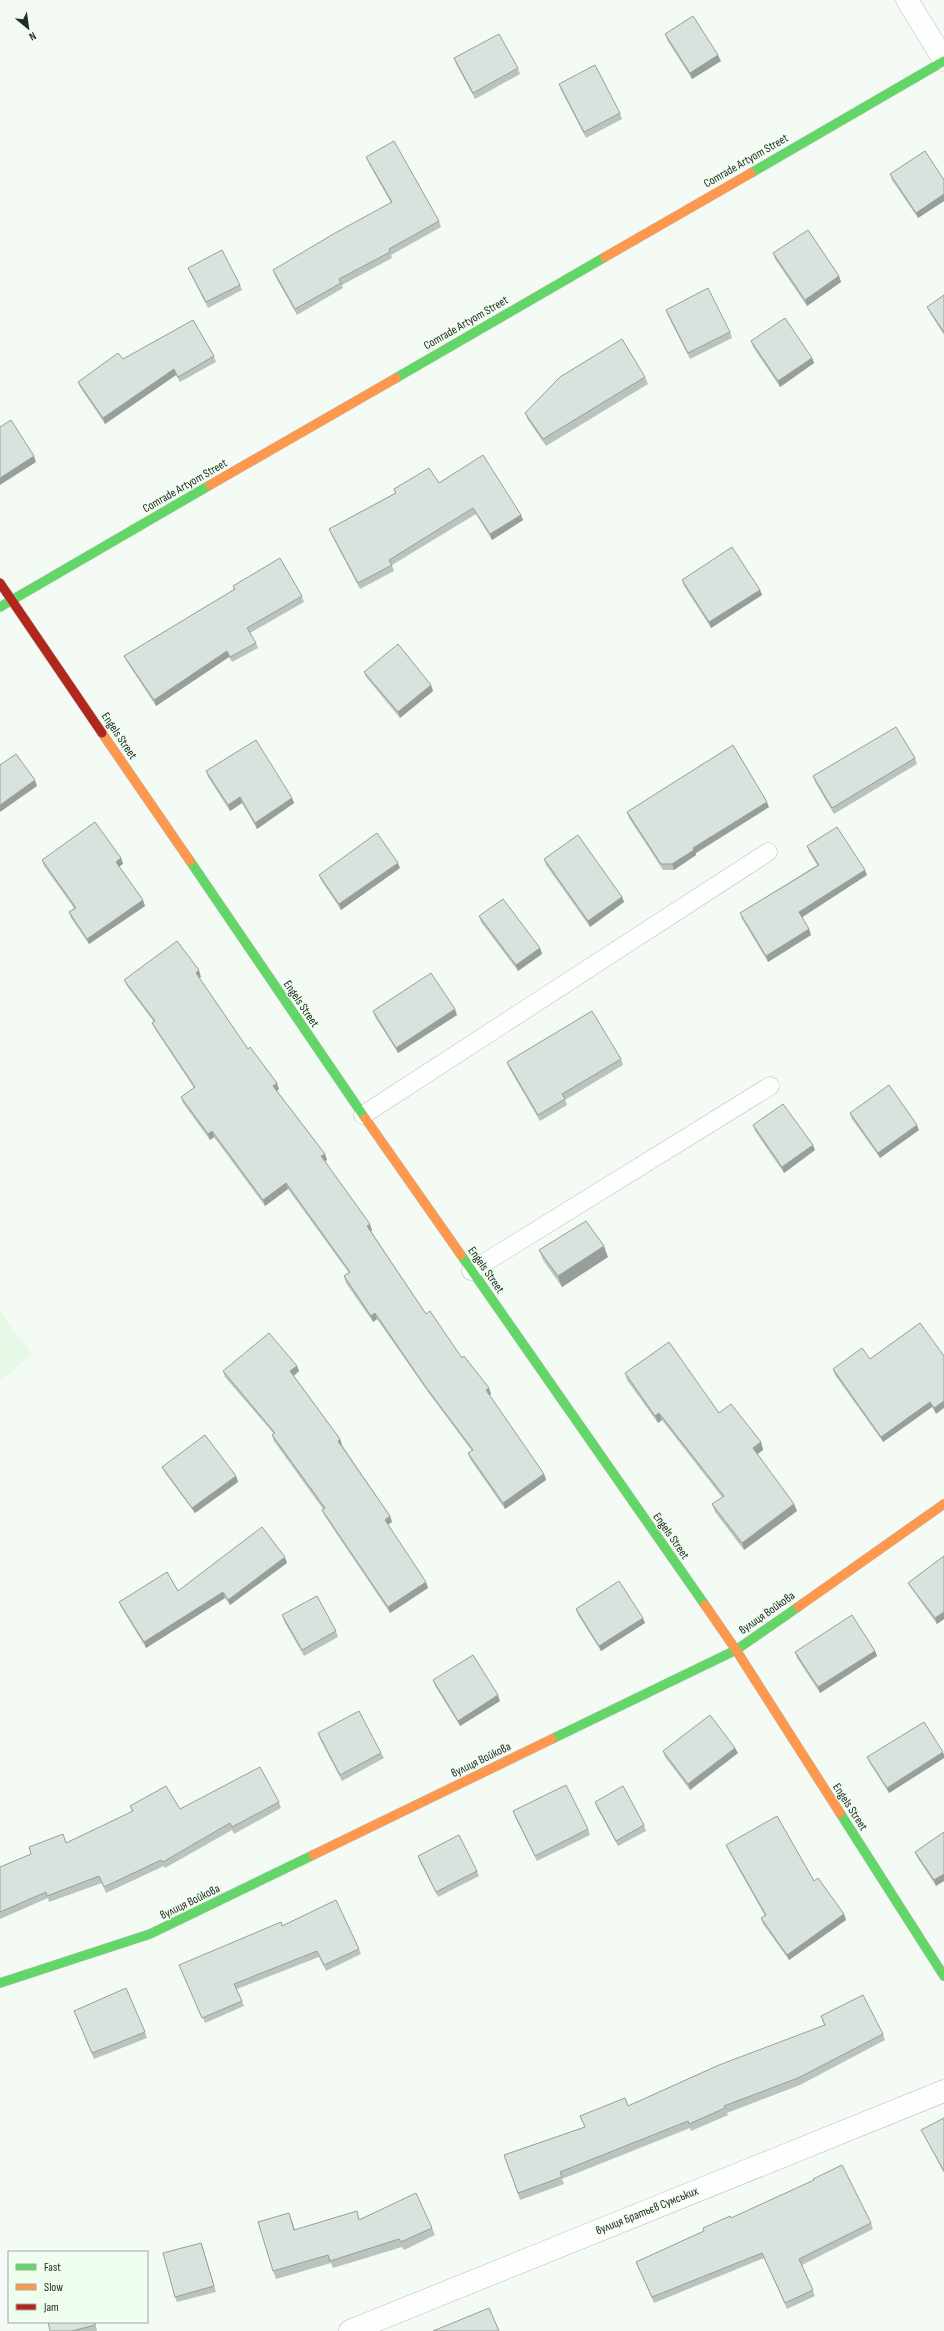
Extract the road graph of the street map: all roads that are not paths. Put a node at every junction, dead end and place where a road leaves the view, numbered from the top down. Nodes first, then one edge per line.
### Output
1 (907, 0) edge
2 (944, 61) edge
3 (0, 584) edge
4 (11, 600) junction
5 (0, 607) edge
6 (768, 852) dead end
7 (770, 1086) dead end
8 (363, 1115) junction
9 (471, 1271) junction
10 (944, 1504) edge
11 (736, 1650) junction
12 (944, 1976) edge
13 (0, 1982) edge
14 (944, 2091) edge
15 (350, 2331) edge

1 - 2 street
2 - 4 street, Comrade Artyom Street
3 - 4 street, Engels Street
4 - 5 street, Comrade Artyom Street
4 - 8 street, Engels Street
6 - 8 lane
7 - 9 lane
8 - 9 street, Engels Street
9 - 11 street, Engels Street
10 - 11 street, вулиця Войкова
11 - 12 street, Engels Street
11 - 13 street, вулиця Войкова
14 - 15 street, вулиця Братьєв Сумських

